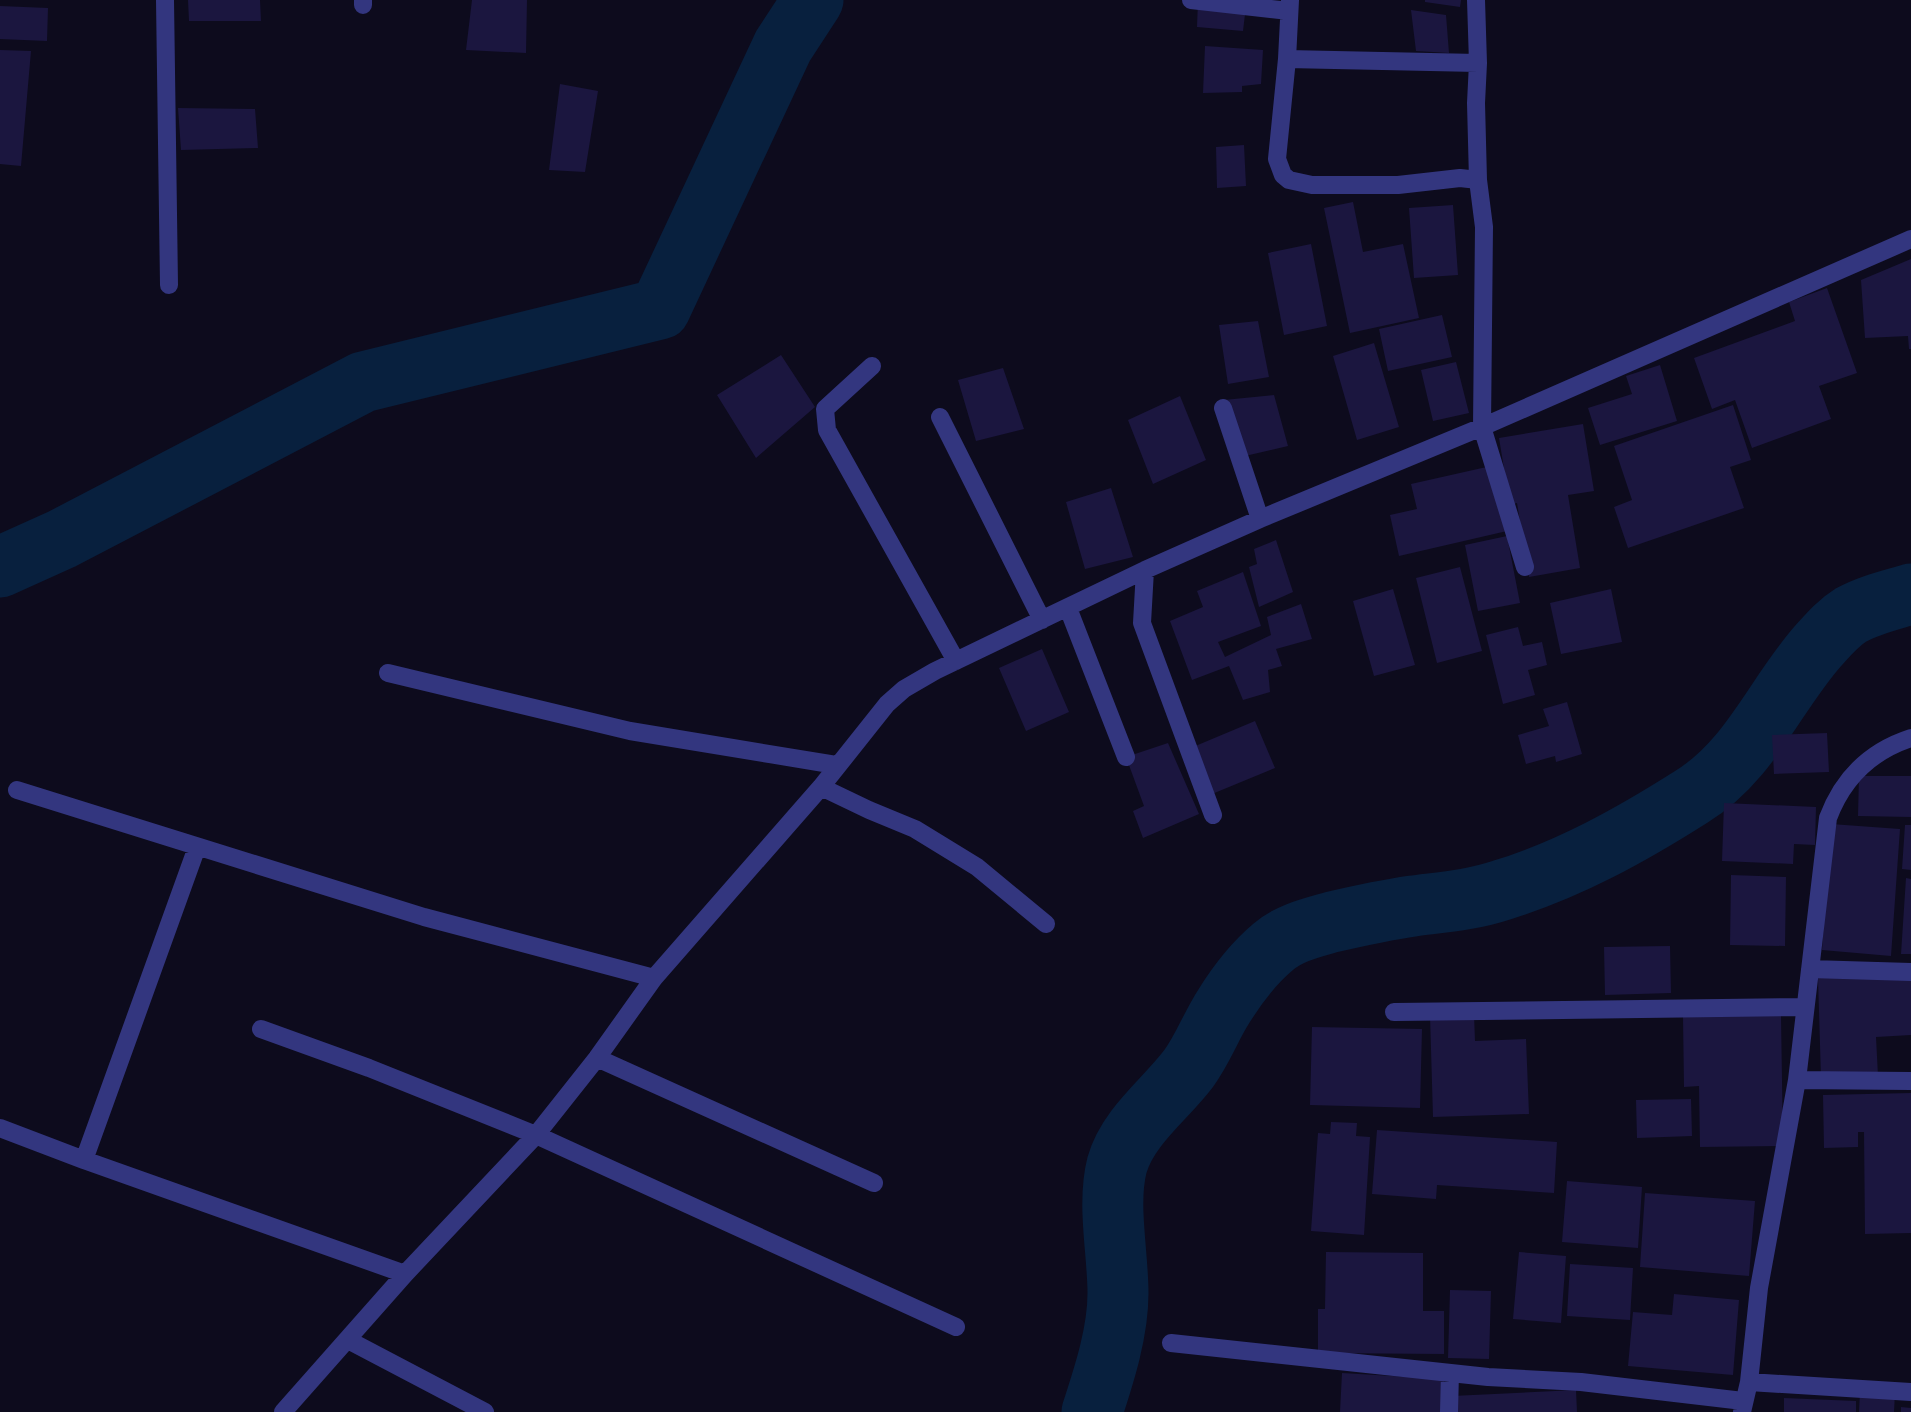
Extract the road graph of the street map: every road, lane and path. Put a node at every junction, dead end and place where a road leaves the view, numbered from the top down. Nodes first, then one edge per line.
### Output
1 (165, 0) edge
2 (1191, 0) edge
3 (1476, 0) edge
4 (1289, 5) edge
5 (1287, 59) junction
6 (1478, 63) junction
7 (1478, 180) junction
8 (1911, 239) edge
9 (169, 285) dead end
10 (872, 366) dead end
11 (1223, 408) dead end
12 (940, 417) dead end
13 (1482, 427) junction
14 (1261, 519) junction
15 (1525, 567) dead end
16 (1145, 569) junction
17 (1068, 608) junction
18 (1042, 620) junction
19 (956, 661) junction
20 (388, 673) dead end
21 (1911, 738) edge
22 (1126, 757) dead end
23 (836, 765) junction
24 (821, 787) junction
25 (17, 790) dead end
26 (1213, 815) dead end
27 (197, 847) junction
28 (1046, 924) dead end
29 (1810, 969) junction
30 (1911, 972) edge
31 (654, 978) junction
32 (1804, 1007) junction
33 (1394, 1012) dead end
34 (261, 1029) dead end
35 (597, 1058) junction
36 (1797, 1080) junction
37 (1911, 1081) edge
38 (0, 1128) edge
39 (536, 1135) junction
40 (83, 1160) junction
41 (874, 1184) dead end
42 (405, 1274) junction
43 (956, 1327) dead end
44 (348, 1340) junction
45 (1171, 1343) dead end
46 (1450, 1373) junction
47 (1749, 1382) junction
48 (1911, 1392) edge
49 (1743, 1407) edge
50 (283, 1412) edge
51 (485, 1412) edge
52 (1449, 1412) edge

1 - 9 street
2 - 4 street
3 - 6 street
4 - 5 street
5 - 6 street
5 - 7 street
6 - 7 street
7 - 13 street
8 - 13 street
10 - 19 street
11 - 14 street
12 - 18 street
13 - 14 street
13 - 15 street
14 - 16 street
16 - 17 street
16 - 26 street
17 - 18 street
17 - 22 street
18 - 19 street
19 - 23 street
20 - 23 street
21 - 29 street
23 - 24 street
24 - 28 street
24 - 31 street
25 - 27 street
27 - 31 street
27 - 40 street
29 - 30 street
29 - 32 street
31 - 35 street
32 - 33 street
32 - 36 street
34 - 39 street
35 - 39 street
35 - 41 street
36 - 37 street
36 - 47 street
38 - 40 street
39 - 42 street
39 - 43 street
40 - 42 street
42 - 44 street
44 - 50 street
44 - 51 street
45 - 46 street
46 - 49 street
46 - 52 street
47 - 48 street
47 - 49 street

